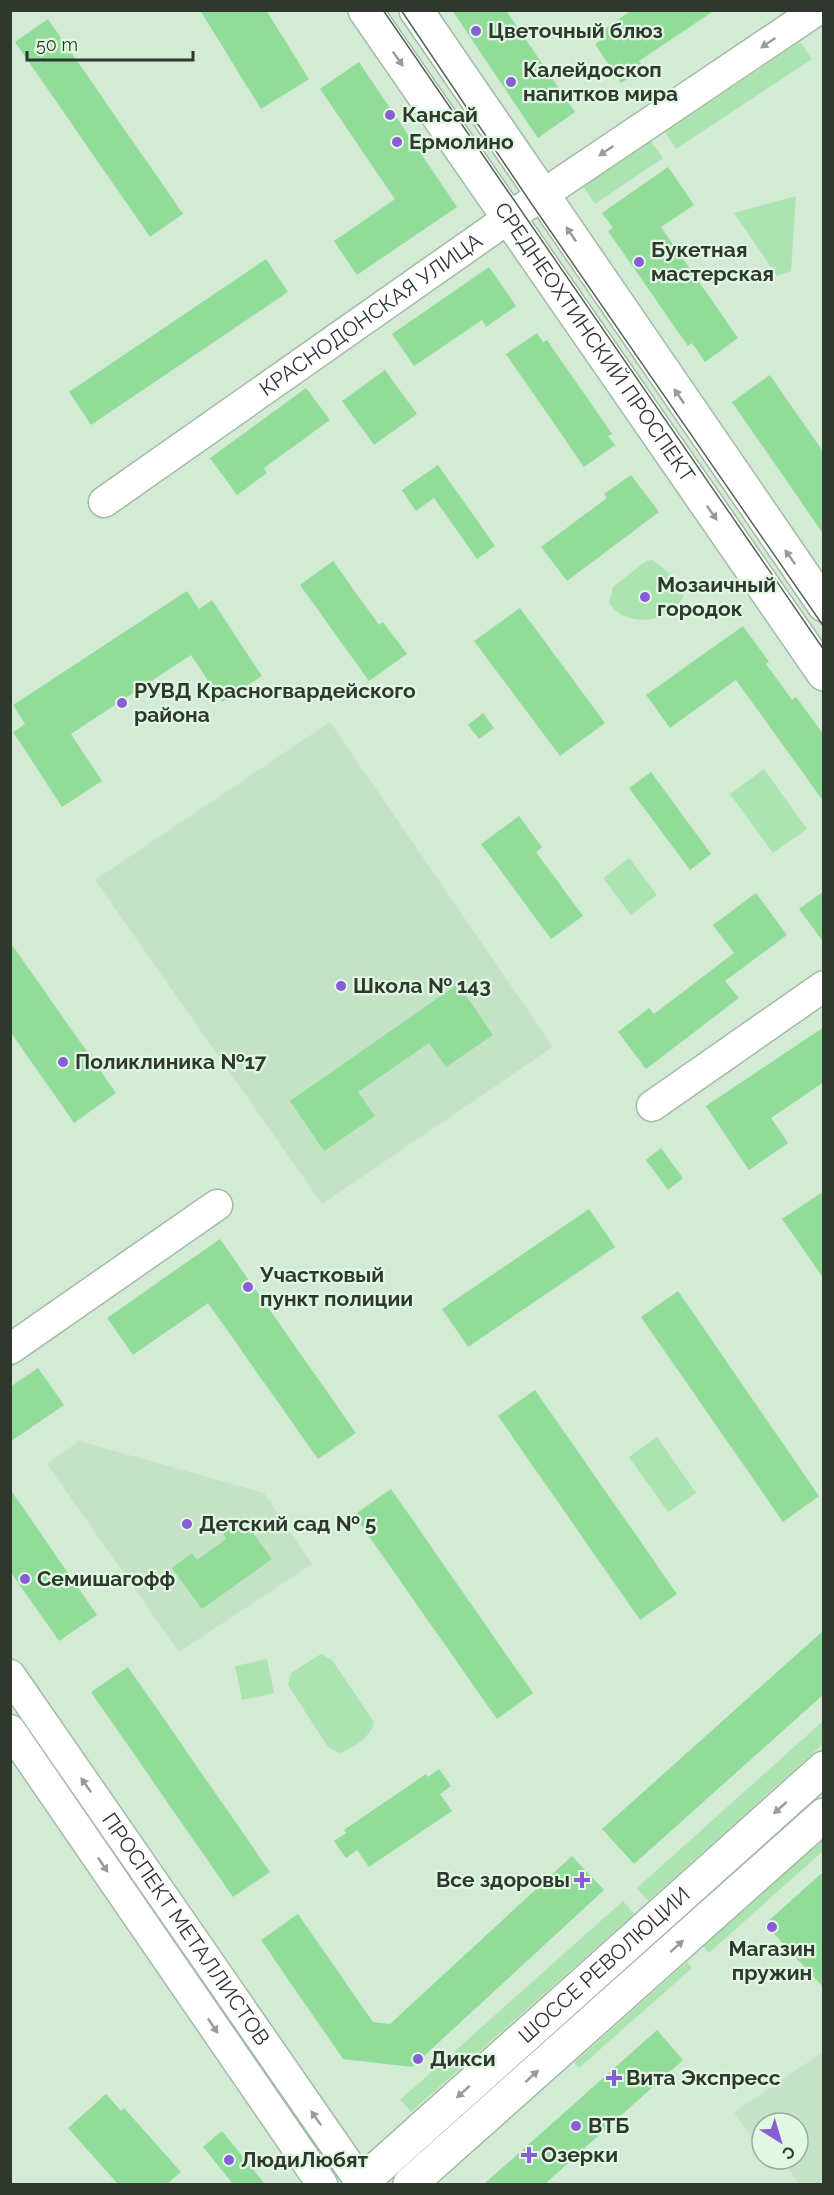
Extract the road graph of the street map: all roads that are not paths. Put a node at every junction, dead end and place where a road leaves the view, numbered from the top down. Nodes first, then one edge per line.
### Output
1 (365, 10) edge
2 (417, 10) edge
3 (817, 10) edge
4 (543, 194) junction
5 (508, 219) junction
6 (104, 502) dead end
7 (824, 605) edge
8 (824, 674) edge
9 (824, 986) edge
10 (652, 1106) dead end
11 (217, 1205) dead end
12 (10, 1348) edge
13 (10, 1675) edge
14 (10, 1730) edge
15 (824, 1768) edge
16 (824, 1815) edge
17 (322, 2184) edge
18 (361, 2184) edge
19 (410, 2184) edge

1 -> 5 main road, СРЕДНЕОХТИНСКИЙ ПРОСПЕКТ
2 - 4 main road, СРЕДНЕОХТИНСКИЙ ПРОСПЕКТ
3 -> 4 street, КРАСНОДОНСКАЯ УЛИЦА
4 - 5 street, КРАСНОДОНСКАЯ УЛИЦА
7 -> 4 main road, СРЕДНЕОХТИНСКИЙ ПРОСПЕКТ
5 - 6 street, КРАСНОДОНСКАЯ УЛИЦА
5 -> 8 main road, СРЕДНЕОХТИНСКИЙ ПРОСПЕКТ
9 - 10 street
11 - 12 street
18 -> 13 street, ПРОСПЕКТ МЕТАЛЛИСТОВ
14 -> 17 street, ПРОСПЕКТ МЕТАЛЛИСТОВ
15 -> 18 main road, ШОССЕ РЕВОЛЮЦИИ
19 -> 16 main road, ШОССЕ РЕВОЛЮЦИИ

